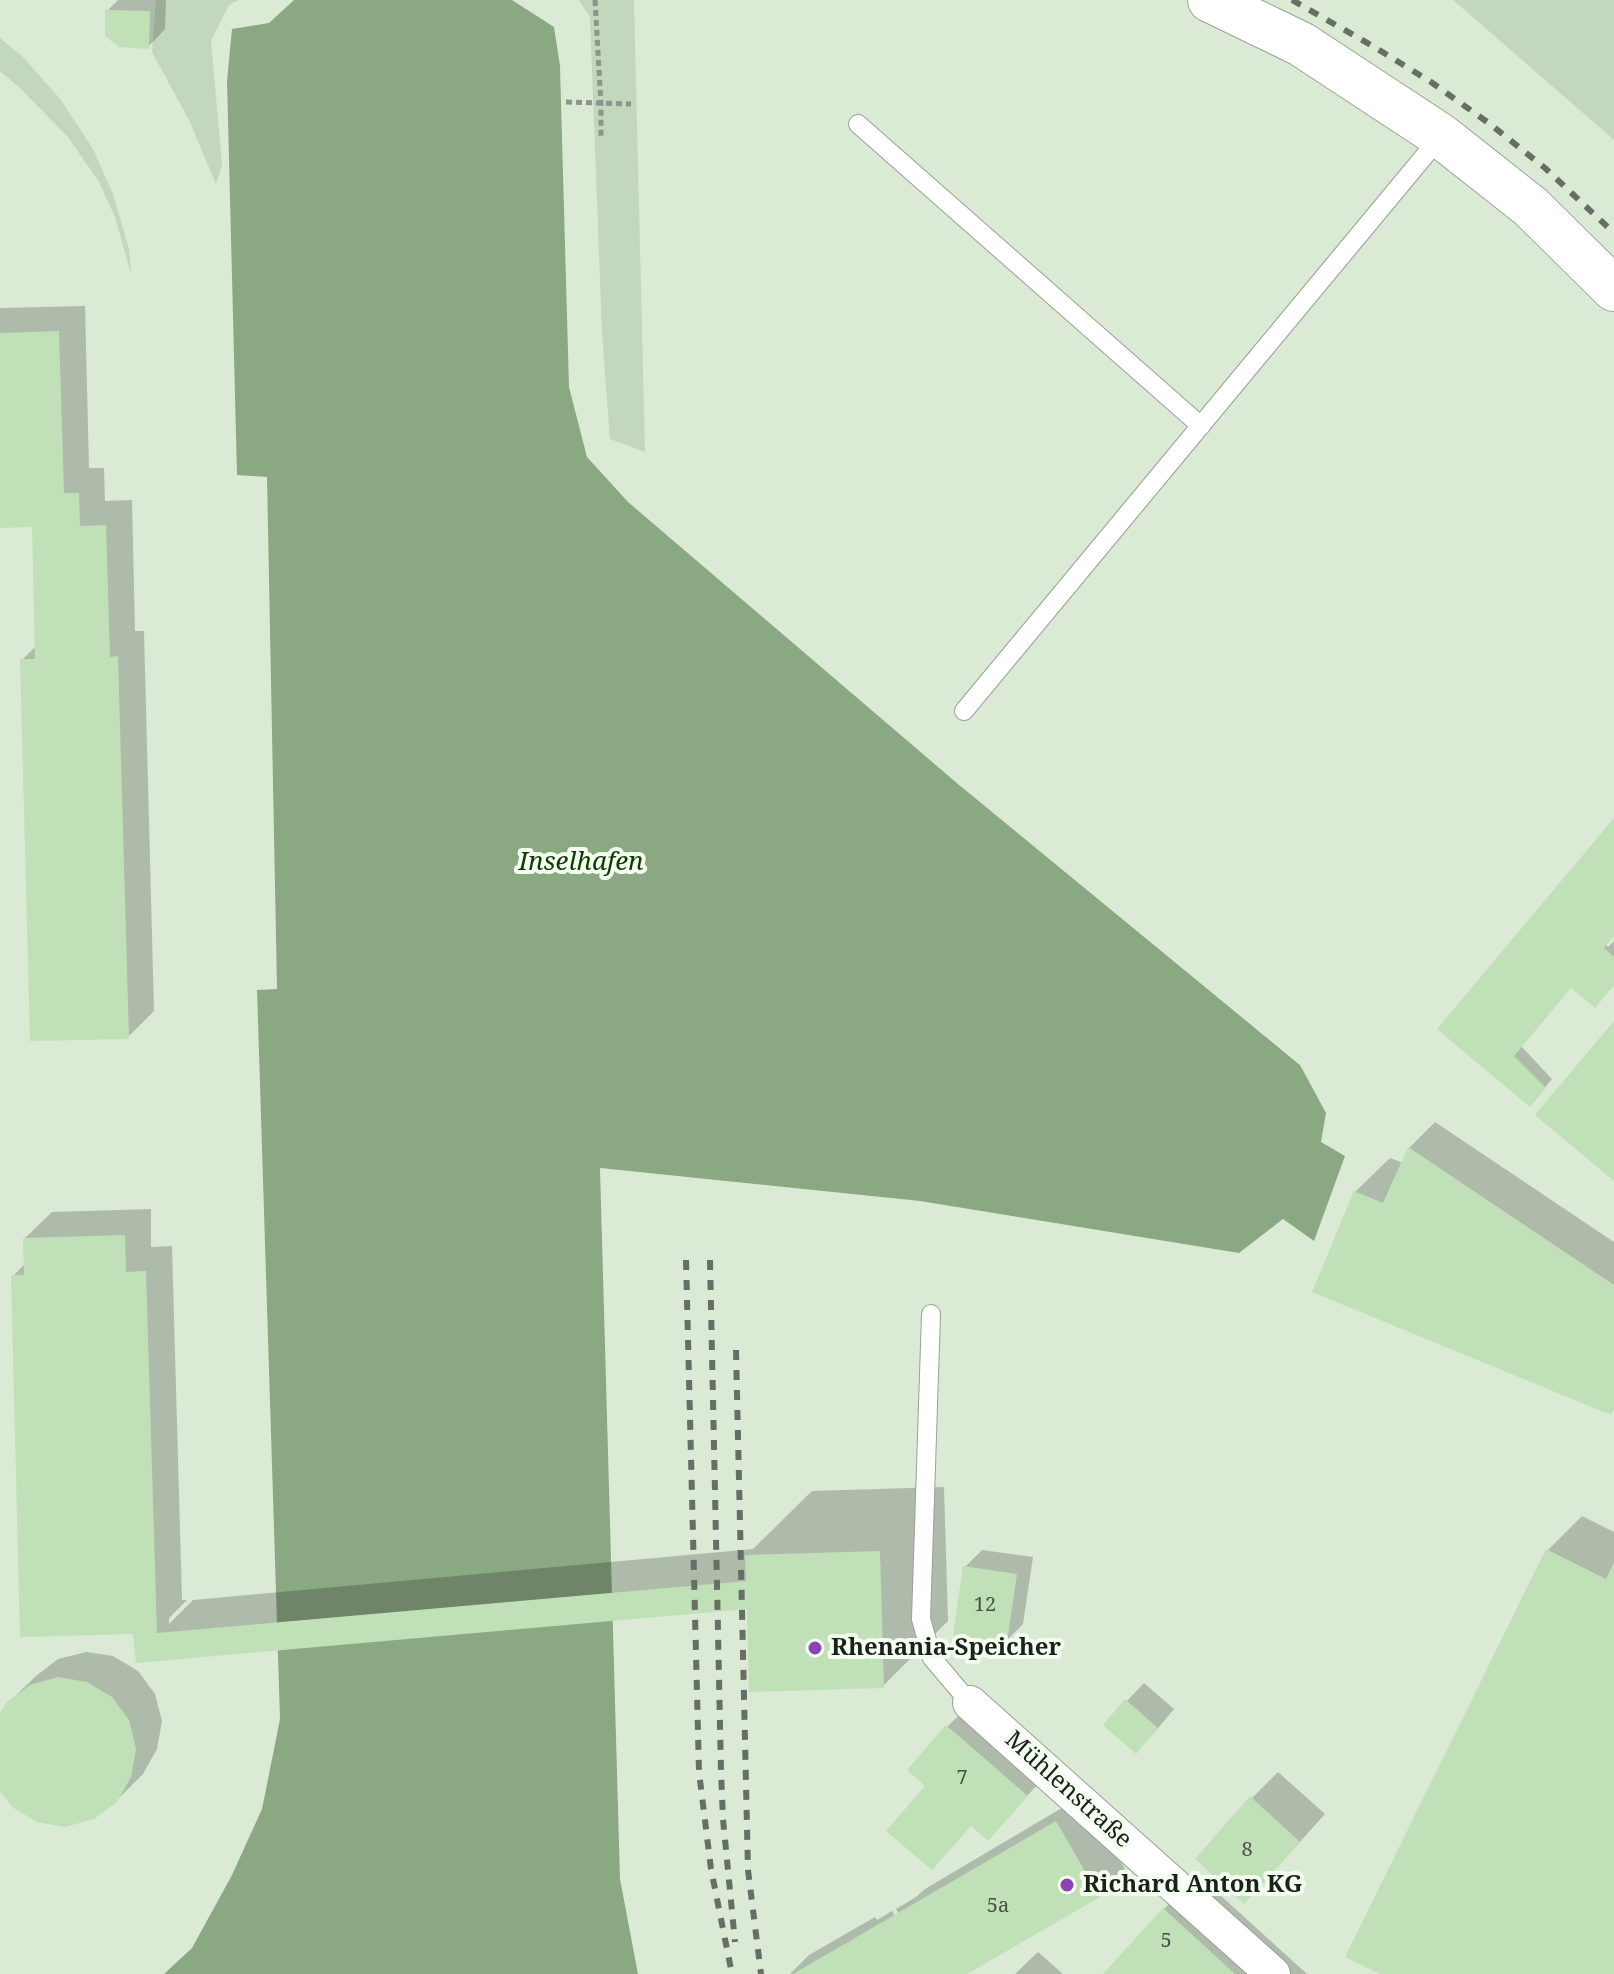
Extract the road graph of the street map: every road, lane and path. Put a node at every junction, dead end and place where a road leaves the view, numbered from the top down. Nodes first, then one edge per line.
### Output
1 (595, 0) edge
2 (1210, 0) edge
3 (566, 102) dead end
4 (601, 104) junction
5 (631, 104) dead end
6 (858, 124) dead end
7 (1441, 136) junction
8 (601, 137) dead end
9 (1614, 289) edge
10 (1201, 426) junction
11 (964, 711) dead end
12 (931, 1314) dead end
13 (970, 1703) joint
14 (1273, 1974) edge

1 - 4 path
2 - 7 street
3 - 4 path
4 - 5 path
4 - 8 path
6 - 10 lane
7 - 9 street
7 - 10 lane
10 - 11 lane
12 - 13 lane
13 - 14 street, Mühlenstraße

